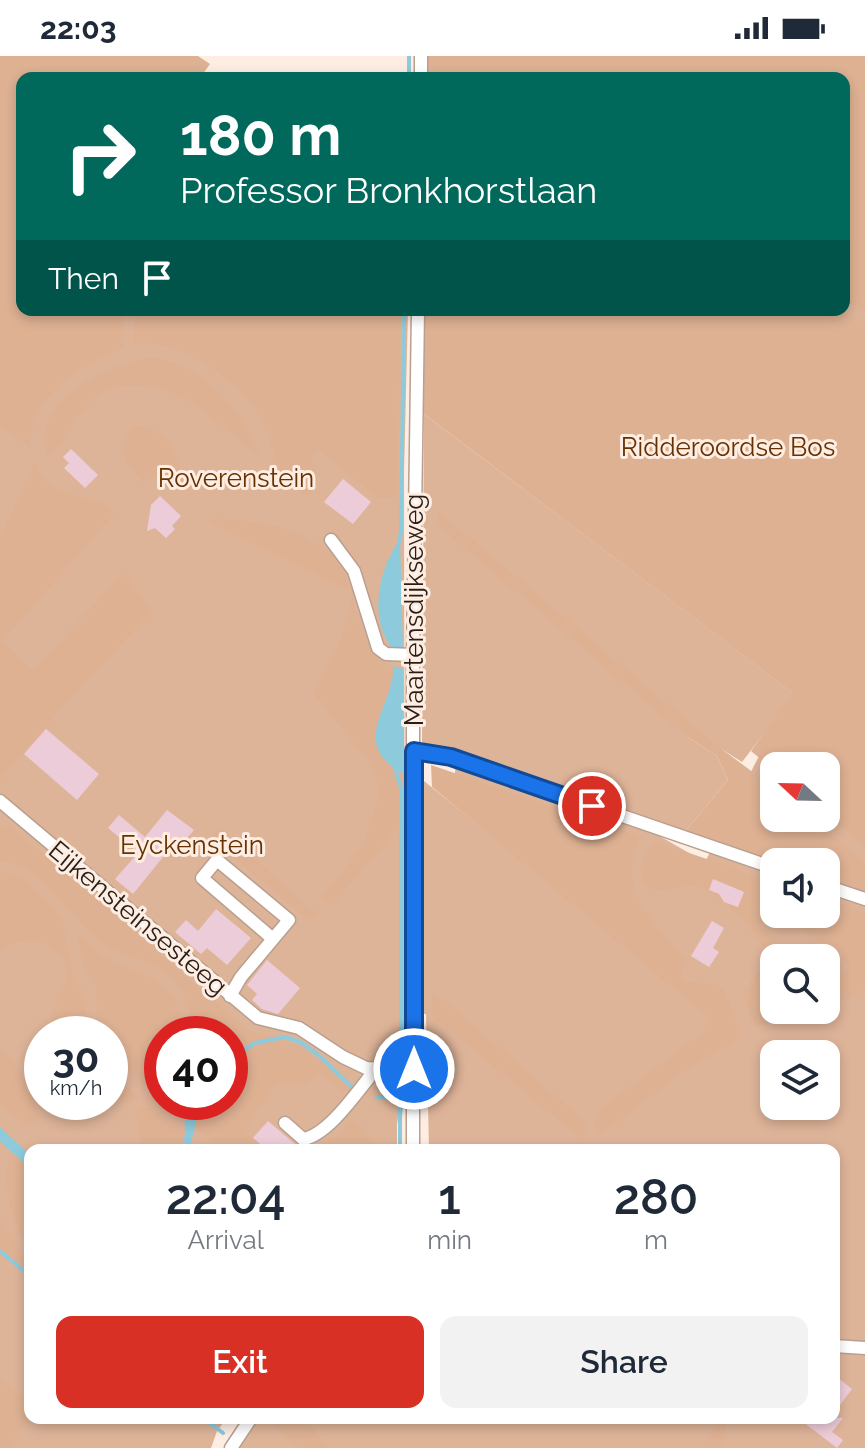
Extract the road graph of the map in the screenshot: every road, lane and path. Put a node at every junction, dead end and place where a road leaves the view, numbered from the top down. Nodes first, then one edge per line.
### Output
1 (418, 316) edge
2 (331, 540) dead end
3 (413, 655) junction
4 (414, 751) junction
5 (0, 801) edge
6 (760, 863) edge
7 (840, 891) edge
8 (865, 899) edge
9 (273, 939) junction
10 (230, 996) junction
11 (376, 1069) junction
12 (414, 1069) junction
13 (285, 1123) dead end
14 (413, 1144) edge
15 (840, 1346) edge
16 (865, 1348) edge
17 (247, 1424) edge
18 (231, 1448) edge

1 - 3 street, Maartensdijkseweg
2 - 3 street
3 - 4 street, Maartensdijkseweg
4 - 6 street
4 - 12 street, Maartensdijkseweg
5 - 10 street, Eijkensteinsesteeg
7 - 8 street
9 - 9 street
9 - 10 street
10 - 11 street, Eijkensteinsesteeg
11 - 12 street, Eijkensteinsesteeg
11 - 13 street
12 - 14 street, Maartensdijkseweg
15 - 16 street
17 - 18 street

